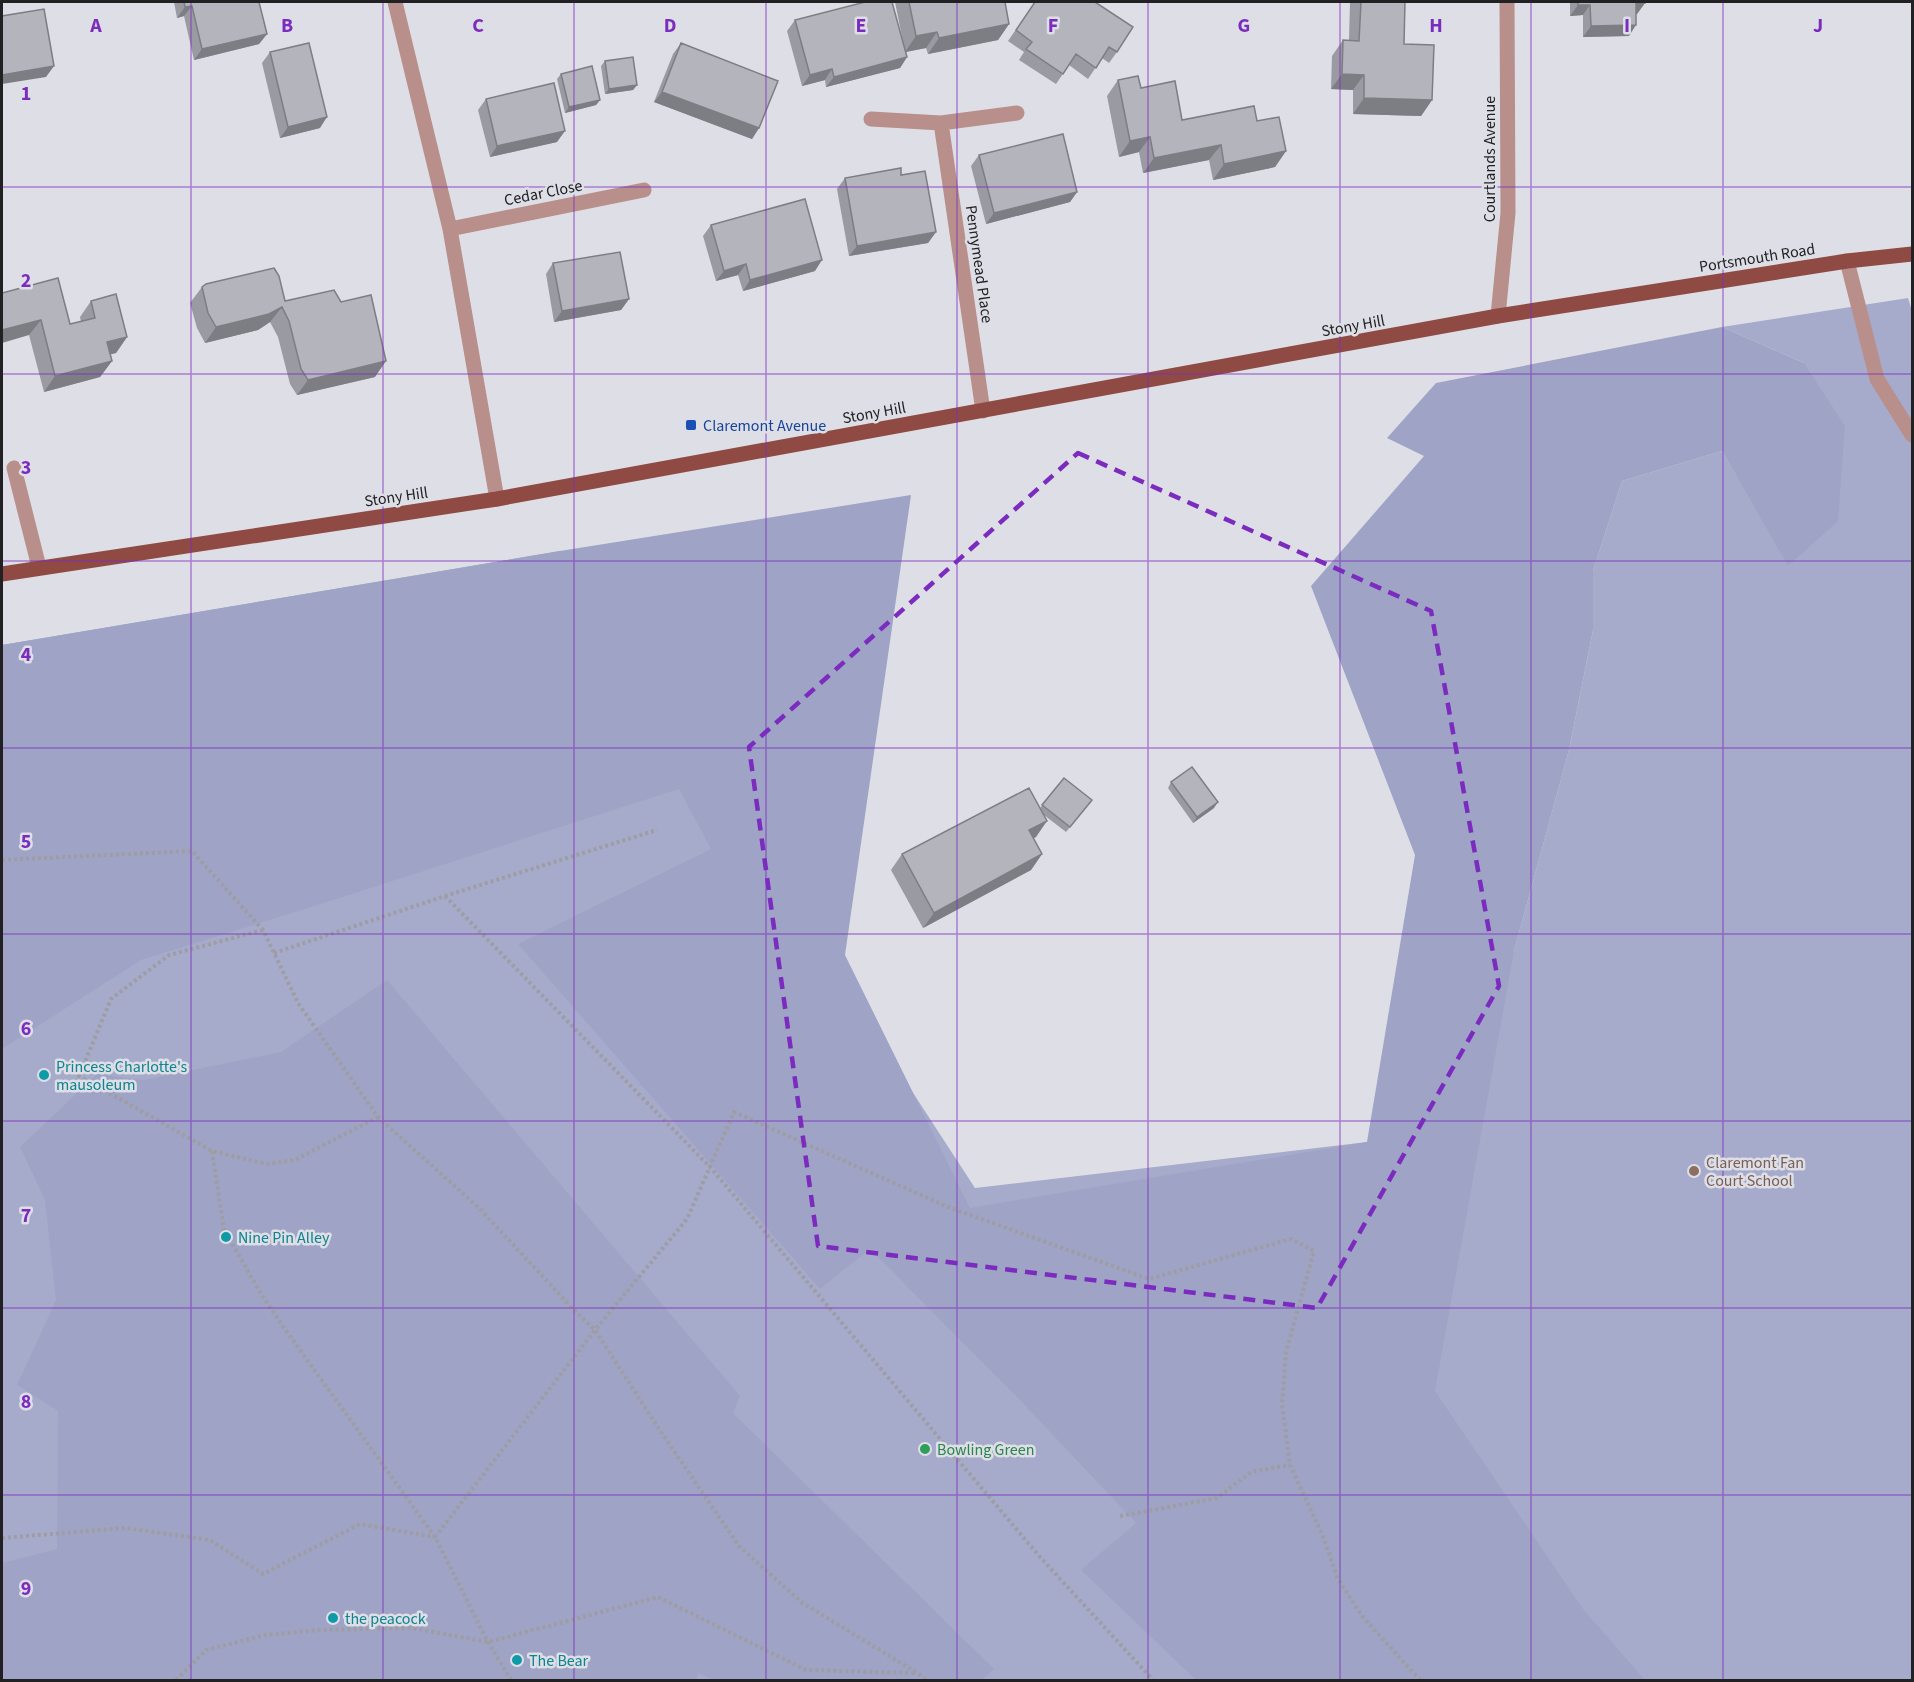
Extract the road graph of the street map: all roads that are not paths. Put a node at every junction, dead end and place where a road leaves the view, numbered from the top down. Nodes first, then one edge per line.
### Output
1 (396, 2) edge
2 (1507, 2) edge
3 (1017, 113) dead end
4 (871, 119) dead end
5 (941, 123) junction
6 (644, 190) dead end
7 (450, 228) junction
8 (1912, 254) edge
9 (1847, 261) junction
10 (1608, 299) joint
11 (1498, 316) junction
12 (983, 411) junction
13 (1912, 435) edge
14 (14, 468) dead end
15 (497, 500) junction
16 (39, 567) junction
17 (2, 574) edge

1 - 7 street
2 - 11 street, Courtlands Avenue
3 - 5 street
4 - 5 street
5 - 12 street, Pennymead Place
6 - 7 street, Cedar Close
7 - 15 street
8 - 9 main road, Portsmouth Road
9 - 10 main road, Portsmouth Road
9 - 13 street
10 - 11 main road, Stony Hill
11 - 12 main road, Stony Hill
12 - 15 main road, Stony Hill
14 - 16 street
15 - 16 main road, Stony Hill
16 - 17 main road, Stony Hill

